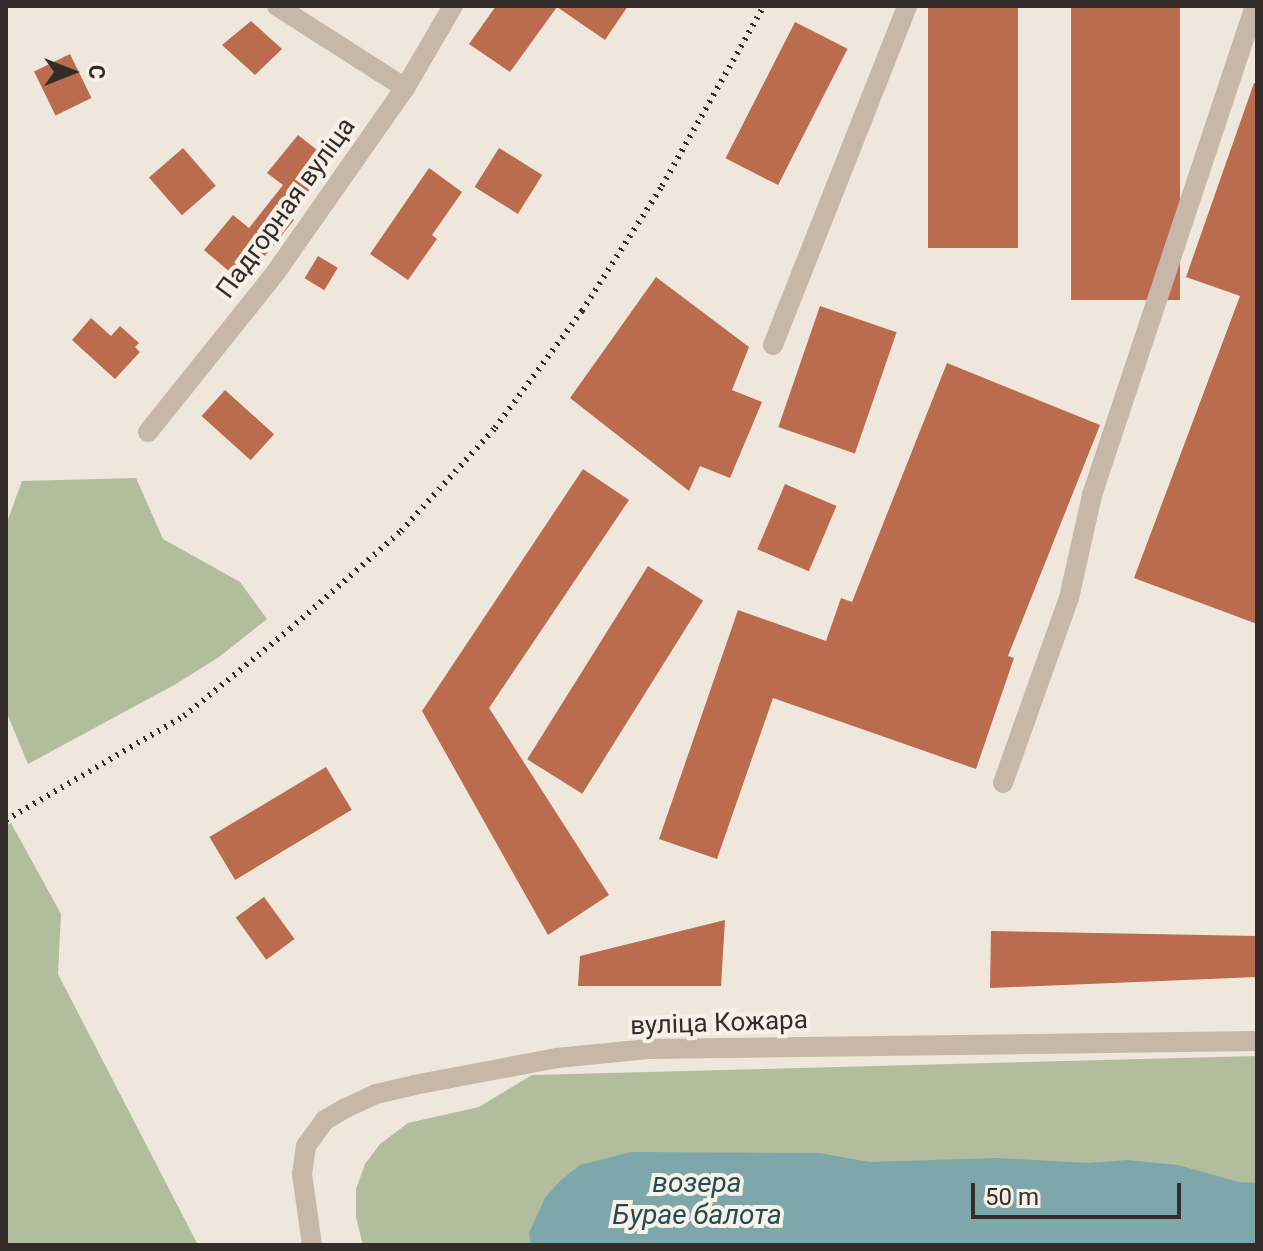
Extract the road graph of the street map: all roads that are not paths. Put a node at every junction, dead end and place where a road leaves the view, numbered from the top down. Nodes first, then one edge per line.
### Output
1 (277, 6) edge
2 (453, 6) edge
3 (907, 6) edge
4 (1255, 6) edge
5 (405, 88) junction
6 (773, 345) dead end
7 (148, 432) dead end
8 (1003, 783) dead end
9 (1257, 1041) edge
10 (312, 1245) edge

1 - 5 street
2 - 5 street, Падгорная вуліца
3 - 6 street
4 - 8 street
5 - 7 street, Падгорная вуліца
9 - 10 street, вуліца Кожара

